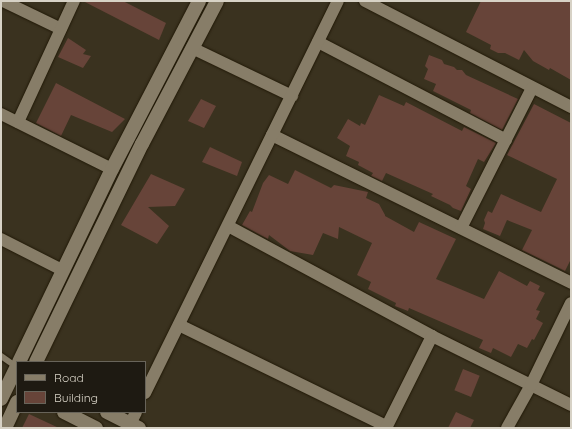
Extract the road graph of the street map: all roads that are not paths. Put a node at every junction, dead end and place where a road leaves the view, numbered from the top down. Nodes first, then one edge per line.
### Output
1 (3, 1) edge
2 (74, 1) edge
3 (199, 1) edge
4 (216, 1) edge
5 (338, 1) edge
6 (365, 1) edge
7 (61, 29) junction
8 (318, 42) junction
9 (192, 48) junction
10 (532, 88) junction
11 (292, 96) junction
12 (571, 107) edge
13 (1, 114) edge
14 (18, 122) junction
15 (272, 135) junction
16 (506, 140) junction
17 (112, 169) junction
18 (228, 226) junction
19 (461, 228) junction
20 (1, 239) edge
21 (62, 270) junction
22 (571, 283) edge
23 (571, 303) edge
24 (179, 325) junction
25 (432, 336) junction
26 (1, 356) edge
27 (19, 361) edge
28 (36, 361) edge
29 (16, 365) edge
30 (16, 368) edge
31 (531, 385) junction
32 (146, 391) edge
33 (1, 399) edge
34 (16, 404) edge
35 (571, 406) edge
36 (66, 413) edge
37 (110, 413) edge
38 (135, 421) edge
39 (386, 427) edge
40 (5, 428) edge
41 (96, 428) edge
42 (508, 428) edge

1 - 7 street
2 - 7 street
3 - 17 street
4 - 9 street
5 - 8 street
6 - 10 street
7 - 14 street
8 - 11 street
8 - 16 street
9 - 11 street
9 - 28 street
10 - 12 street
10 - 16 street
11 - 15 street
13 - 14 street
14 - 17 street
15 - 18 street
15 - 19 street
16 - 19 street
17 - 21 street
18 - 24 street
18 - 25 street
19 - 22 street
20 - 21 street
21 - 27 street
23 - 31 street
24 - 32 street
24 - 39 street
25 - 31 street
25 - 39 street
26 - 29 lane
30 - 33 street
31 - 35 street
31 - 42 street
34 - 40 street
36 - 41 street
37 - 38 street

